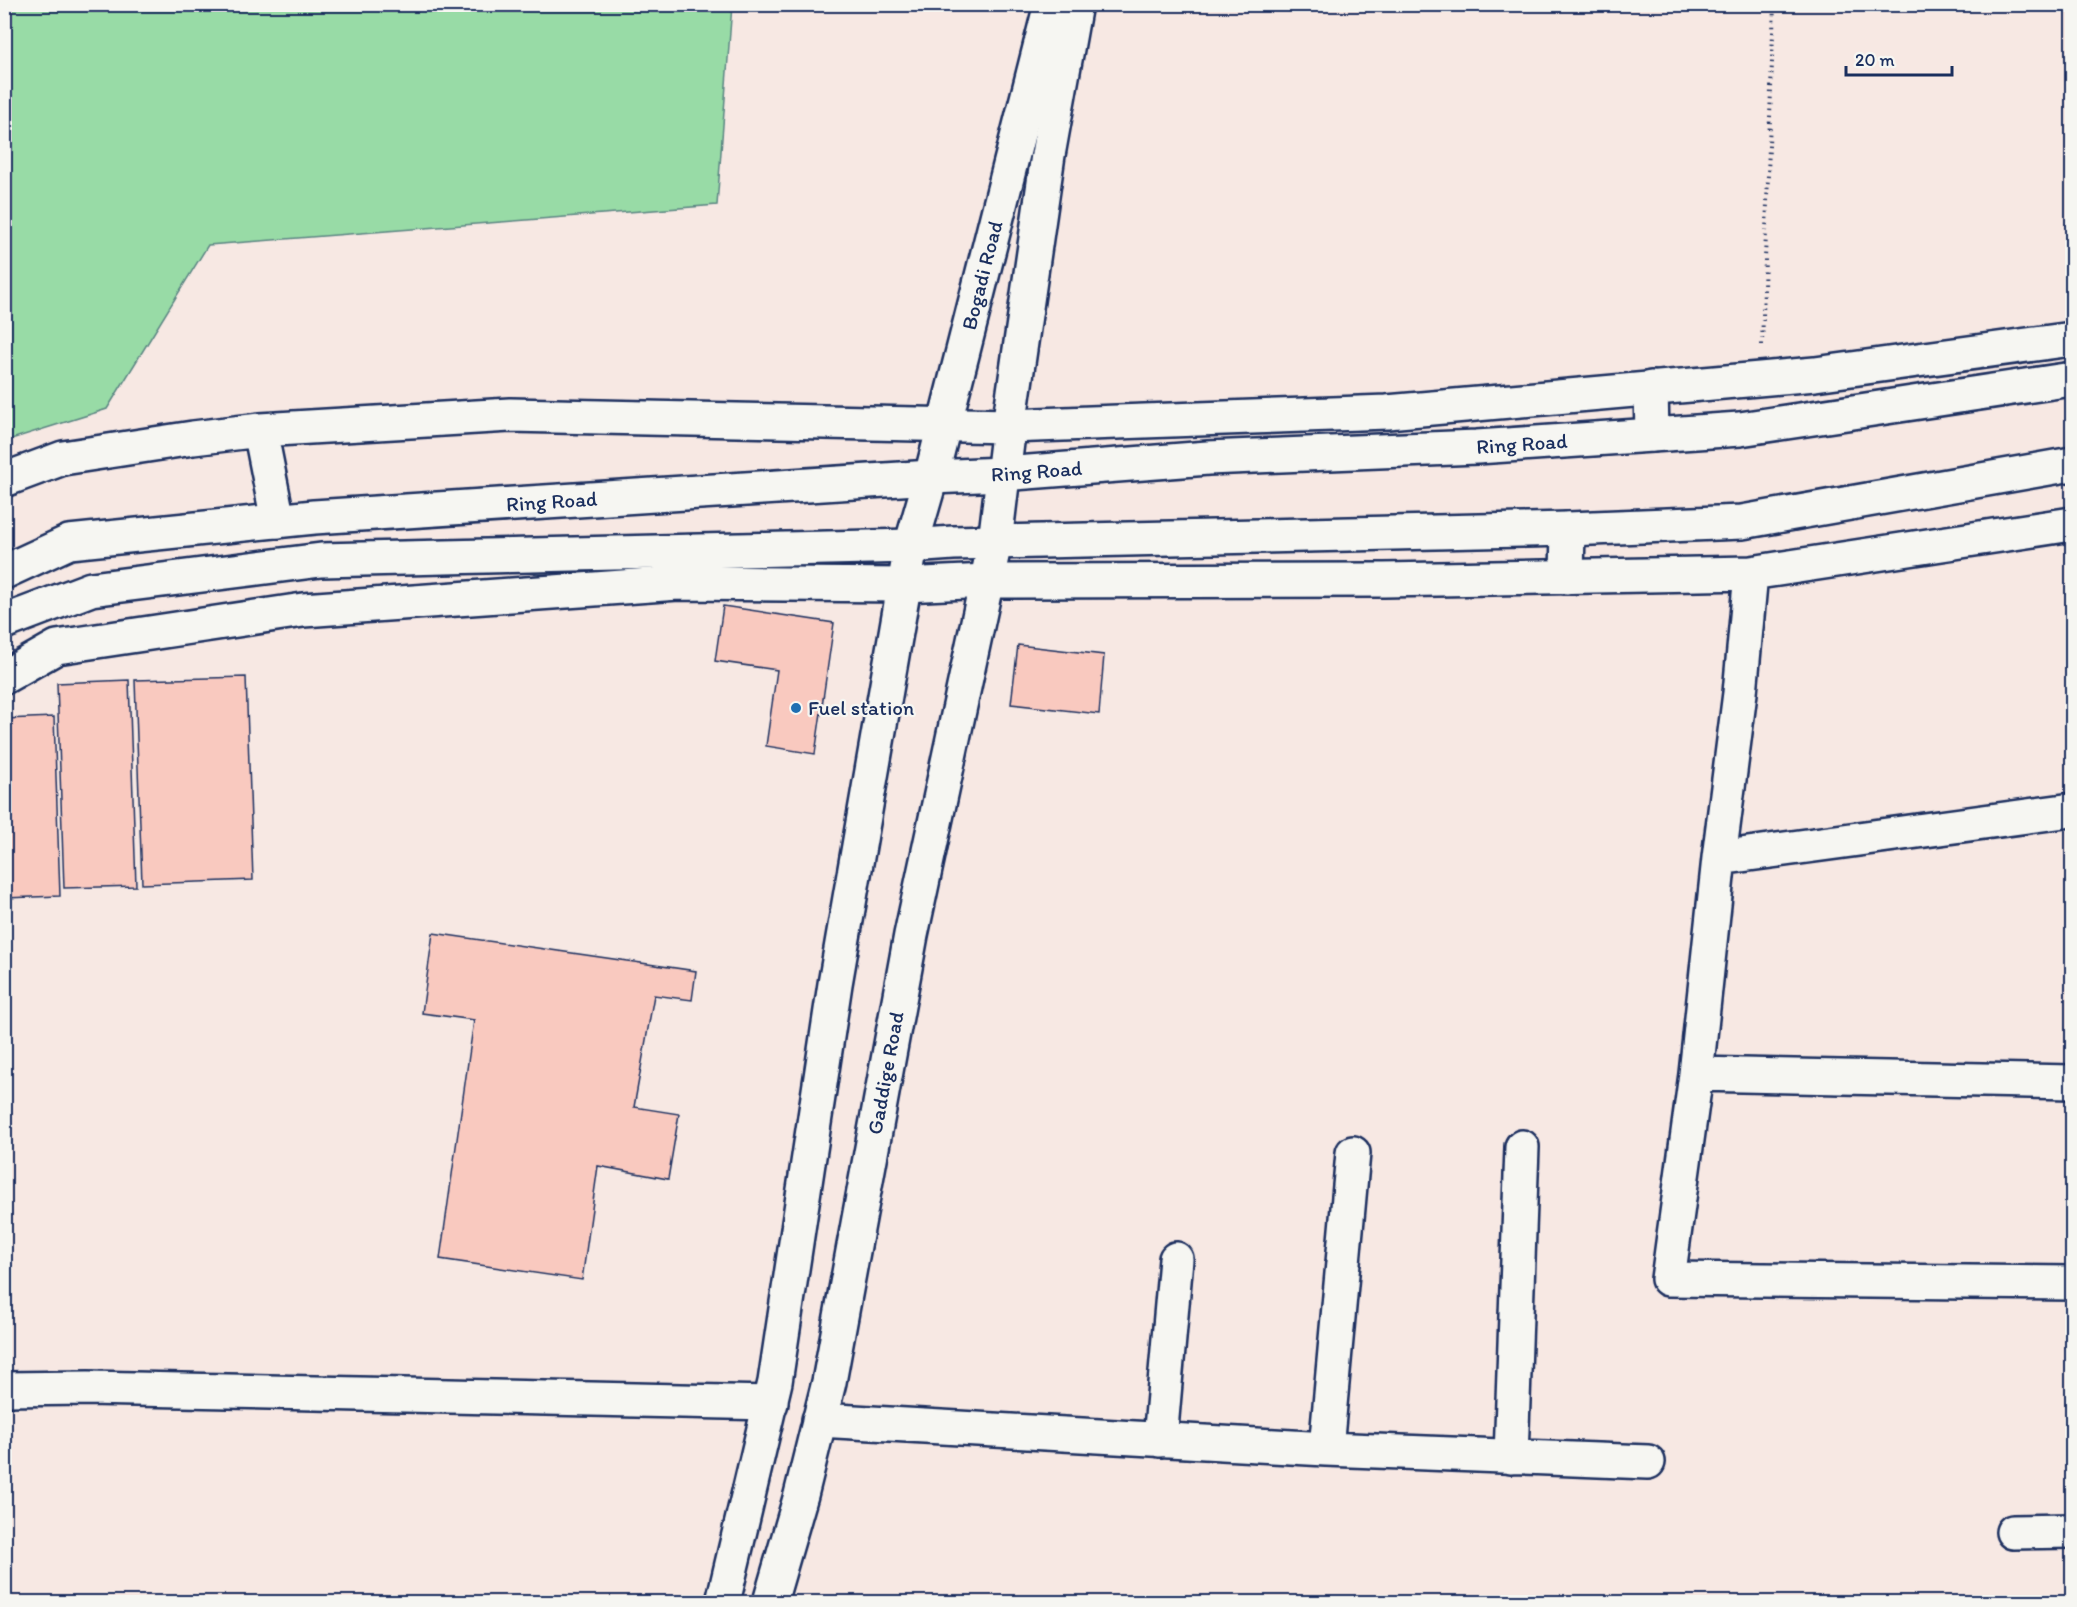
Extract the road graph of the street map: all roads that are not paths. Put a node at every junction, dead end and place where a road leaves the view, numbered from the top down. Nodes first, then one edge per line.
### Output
1 (1051, 4) edge
2 (1075, 4) edge
3 (2073, 339) edge
4 (2073, 379) edge
5 (1651, 388) junction
6 (944, 425) junction
7 (1009, 426) junction
8 (260, 430) junction
9 (1652, 435) junction
10 (2073, 464) edge
11 (1003, 474) junction
12 (931, 477) junction
13 (4, 480) edge
14 (278, 521) junction
15 (2073, 524) edge
16 (1568, 529) junction
17 (995, 542) junction
18 (911, 546) junction
19 (4, 572) edge
20 (1751, 573) junction
21 (1567, 577) junction
22 (987, 581) junction
23 (904, 585) junction
24 (4, 622) edge
25 (4, 677) edge
26 (2073, 810) edge
27 (1719, 858) junction
28 (1696, 1074) junction
29 (2073, 1082) edge
30 (1522, 1147) dead end
31 (1353, 1153) dead end
32 (1176, 1259) dead end
33 (2073, 1283) edge
34 (4, 1389) edge
35 (771, 1403) junction
36 (819, 1420) junction
37 (1160, 1440) junction
38 (1326, 1449) junction
39 (1511, 1457) junction
40 (1648, 1462) dead end
41 (2073, 1531) edge
42 (2013, 1532) dead end
43 (723, 1602) edge
44 (770, 1602) edge

1 - 6 main road, Bogadi Road
2 - 7 main road, Bogadi Road
3 - 5 main road
4 - 9 main road, Ring Road
5 - 7 main road
5 - 9 main road
6 - 7 main road
6 - 8 main road
6 - 12 main road, Bogadi Road
7 - 11 main road, Bogadi Road
8 - 13 main road
8 - 14 main road
9 - 11 main road, Ring Road
10 - 16 main road
11 - 12 main road, Ring Road
11 - 17 main road, Bogadi Road
12 - 14 main road, Ring Road
12 - 18 main road, Bogadi Road
14 - 19 main road, Ring Road
15 - 20 main road
16 - 17 main road
16 - 21 main road
17 - 18 main road
17 - 22 main road, Gaddige Road
18 - 23 main road
18 - 24 main road
20 - 21 main road
20 - 27 main road
21 - 22 main road
22 - 23 main road
22 - 36 main road, Gaddige Road
23 - 25 main road
23 - 35 main road
26 - 27 main road
27 - 28 main road
28 - 29 main road
28 - 33 main road
30 - 39 main road
31 - 38 main road
32 - 37 main road
34 - 35 main road
35 - 43 main road
36 - 37 main road
36 - 44 main road, Gaddige Road
37 - 38 main road
38 - 39 main road
39 - 40 main road
41 - 42 main road

